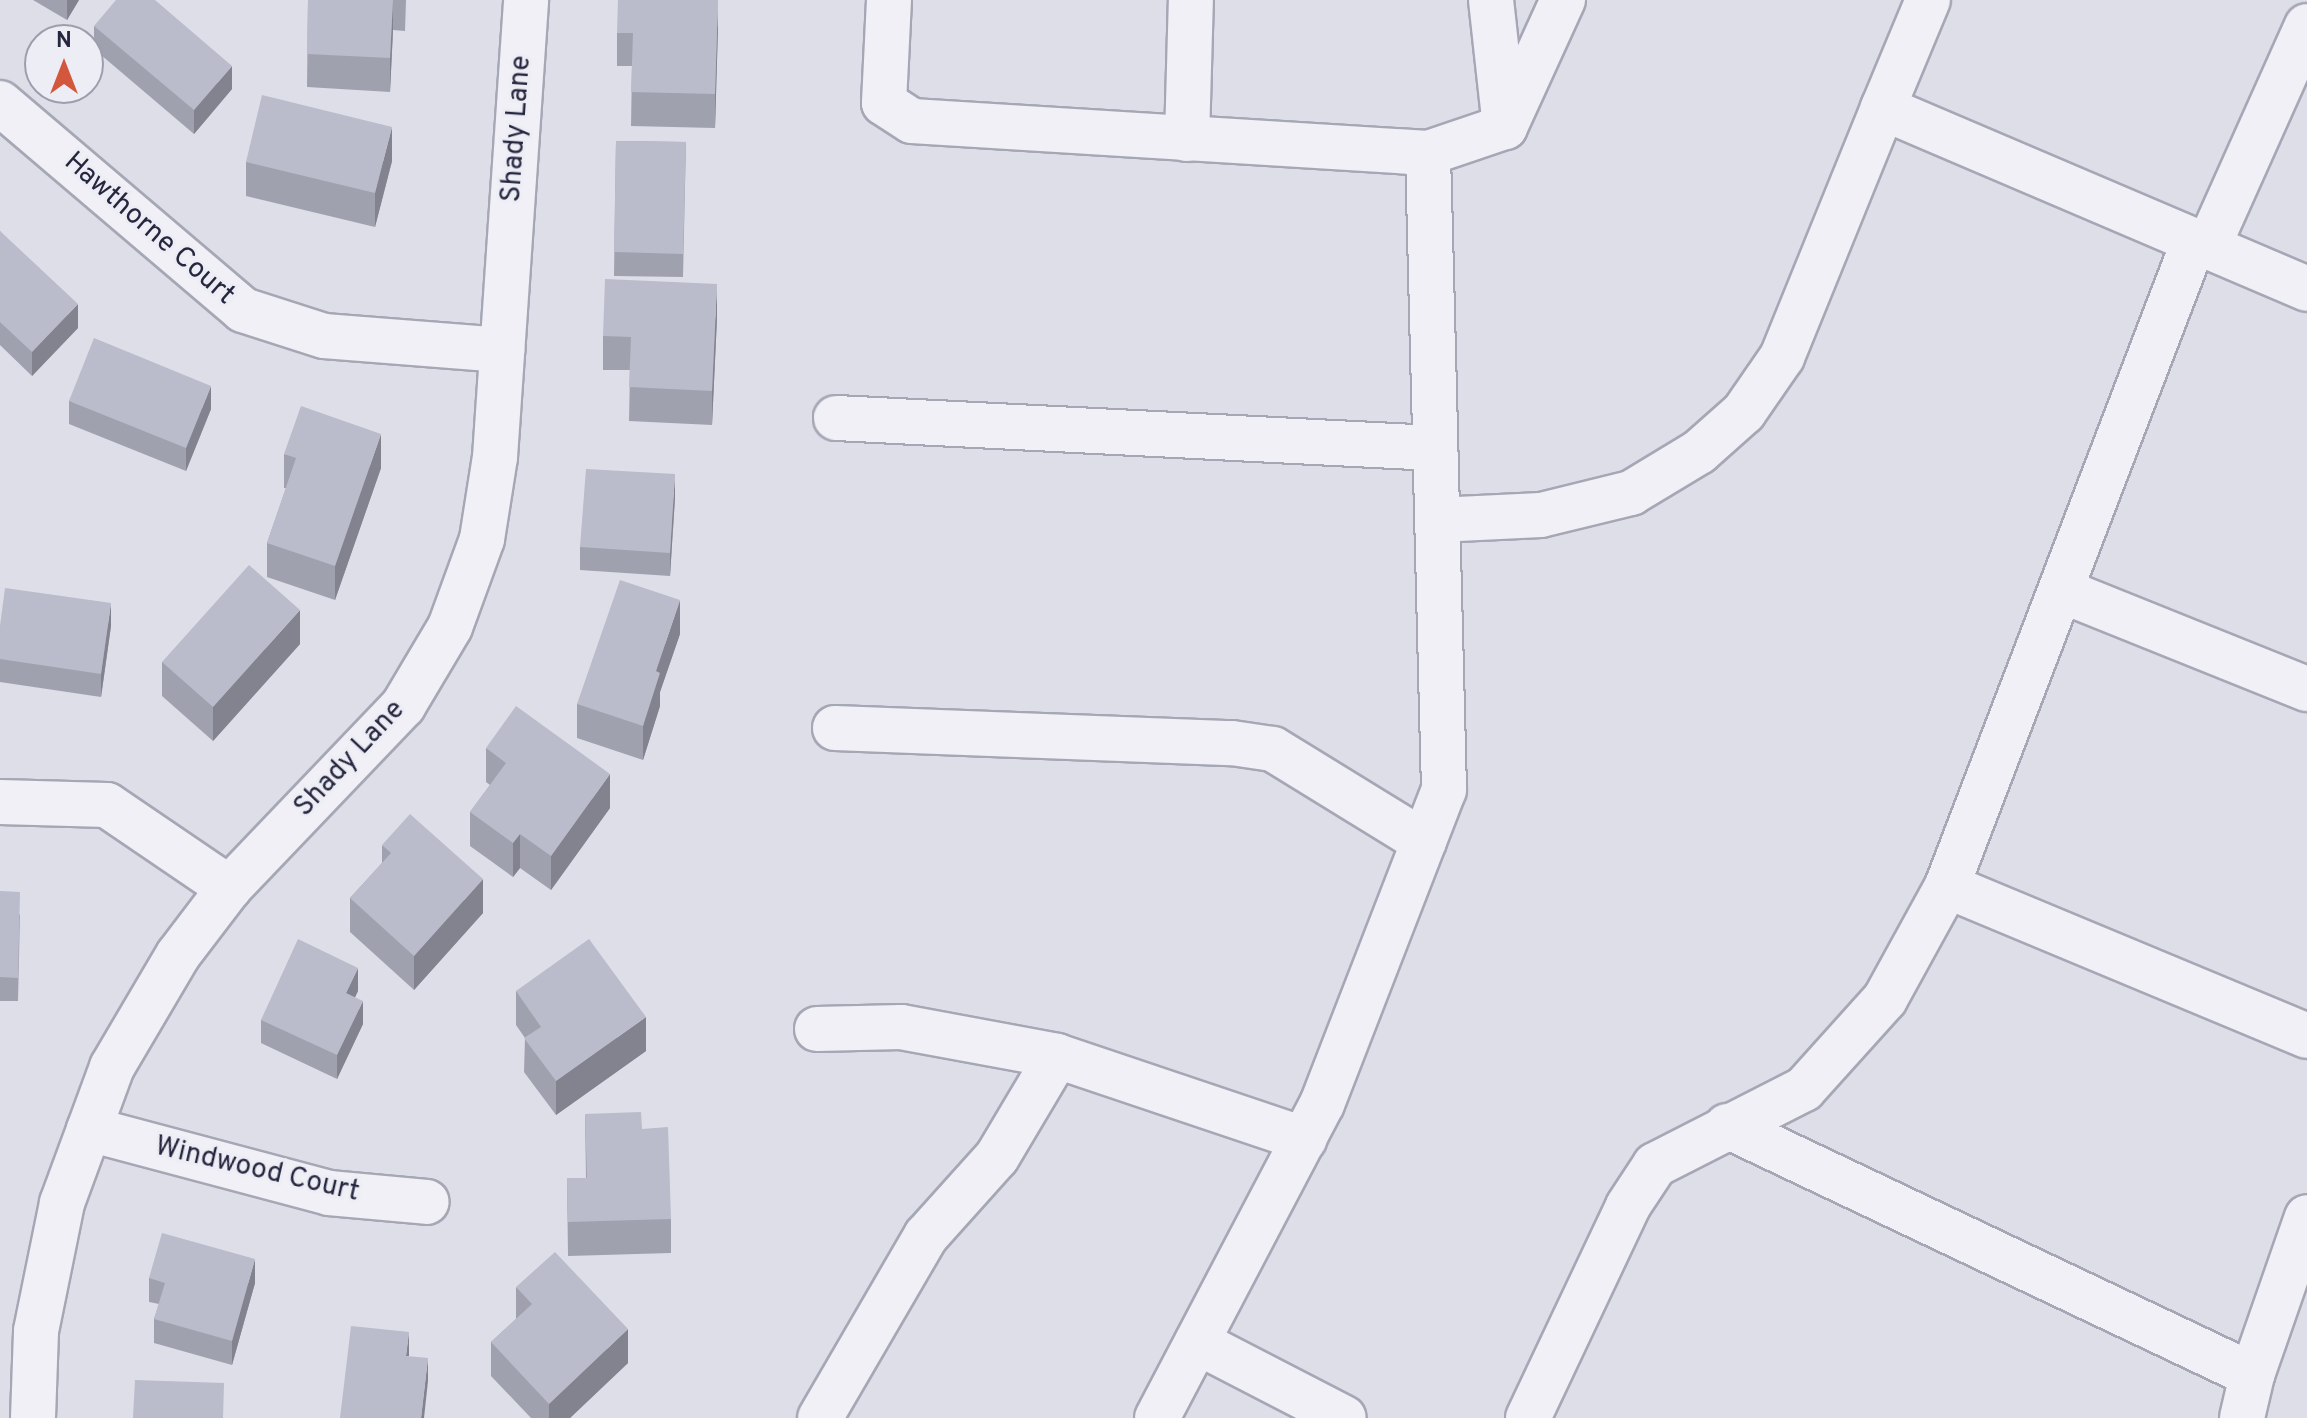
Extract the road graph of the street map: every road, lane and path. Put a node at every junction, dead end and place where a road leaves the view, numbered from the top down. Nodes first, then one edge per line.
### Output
1 (526, 0) edge
2 (889, 0) edge
3 (1191, 0) edge
4 (1491, 0) edge
5 (1563, 0) edge
6 (1928, 0) edge
7 (2307, 26) edge
8 (0, 103) edge
9 (1883, 108) junction
10 (1505, 127) junction
11 (1187, 139) junction
12 (1428, 153) junction
13 (2201, 244) junction
14 (2307, 289) edge
15 (502, 350) junction
16 (836, 418) dead end
17 (1435, 448) junction
18 (1437, 520) junction
19 (2063, 591) junction
20 (2307, 689) edge
21 (835, 728) dead end
22 (0, 802) edge
23 (1424, 842) junction
24 (1947, 886) junction
25 (229, 888) junction
26 (817, 1029) dead end
27 (2307, 1036) edge
28 (1057, 1056) junction
29 (1727, 1126) junction
30 (89, 1129) junction
31 (1304, 1139) junction
32 (427, 1202) dead end
33 (2307, 1217) edge
34 (1197, 1342) junction
35 (2252, 1375) junction
36 (33, 1418) edge
37 (820, 1418) edge
38 (1157, 1418) edge
39 (1344, 1418) edge
40 (1528, 1418) edge
41 (2242, 1418) edge

1 - 15 street, Shady Lane
2 - 11 street
3 - 11 street
4 - 10 street
5 - 10 street
6 - 9 street
7 - 13 street
8 - 15 street, Hawthorne Court
9 - 13 street
9 - 18 street
10 - 12 street
11 - 12 street
12 - 17 street
13 - 14 street
13 - 19 street
15 - 25 street, Shady Lane
16 - 17 street
17 - 18 street
18 - 23 street
19 - 20 street
19 - 24 street
21 - 23 street
22 - 25 street
23 - 31 street
24 - 27 street
24 - 29 street
25 - 30 street, Shady Lane
26 - 28 street
28 - 31 street
28 - 37 street
29 - 35 street
29 - 40 street
30 - 32 street, Windwood Court
30 - 36 street, Shady Lane
31 - 34 street
33 - 35 street
34 - 38 street
34 - 39 street
35 - 41 street

